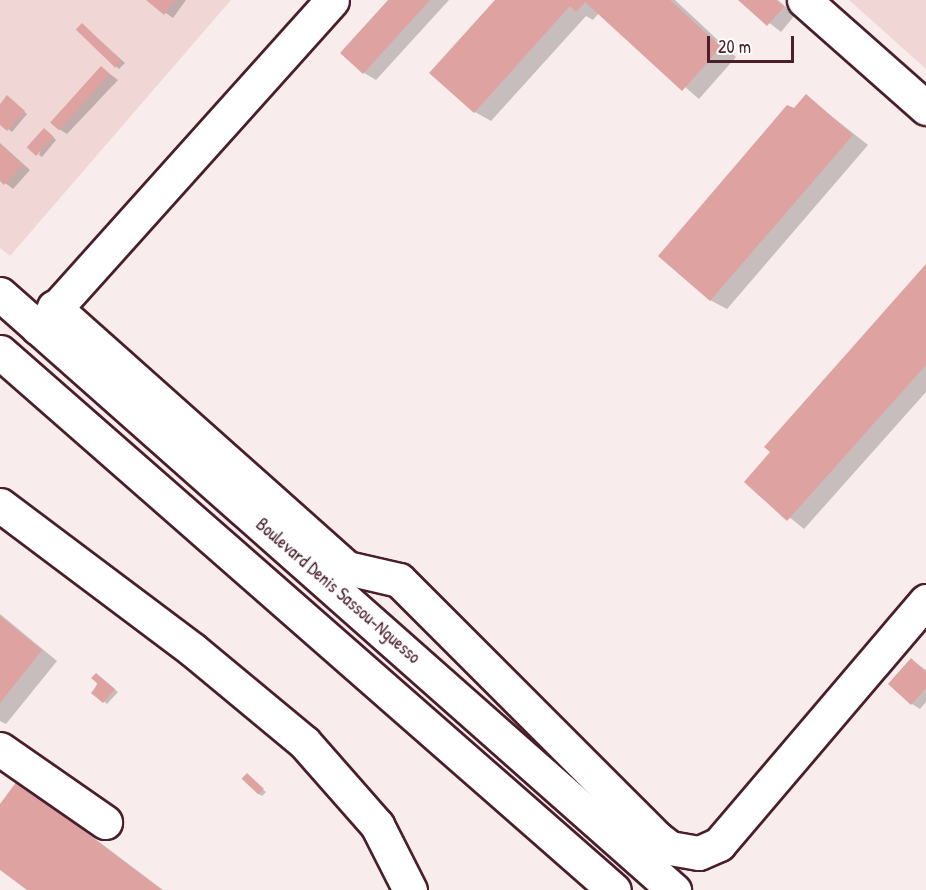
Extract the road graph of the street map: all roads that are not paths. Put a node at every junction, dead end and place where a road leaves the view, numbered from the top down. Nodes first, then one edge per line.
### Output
1 (332, 0) edge
2 (804, 0) edge
3 (926, 108) edge
4 (0, 294) edge
5 (46, 317) junction
6 (0, 352) edge
7 (0, 505) edge
8 (339, 576) junction
9 (926, 601) edge
10 (0, 749) edge
11 (105, 822) dead end
12 (410, 890) edge
13 (614, 890) edge
14 (674, 890) edge

1 - 5 main road
2 - 3 main road
4 - 5 main road, Boulevard Denis Sassou-Nguesso
5 - 8 main road, Boulevard Denis Sassou-Nguesso
6 - 13 main road
7 - 12 main road
8 - 9 main road
8 - 14 main road, Boulevard Denis Sassou-Nguesso
10 - 11 main road

